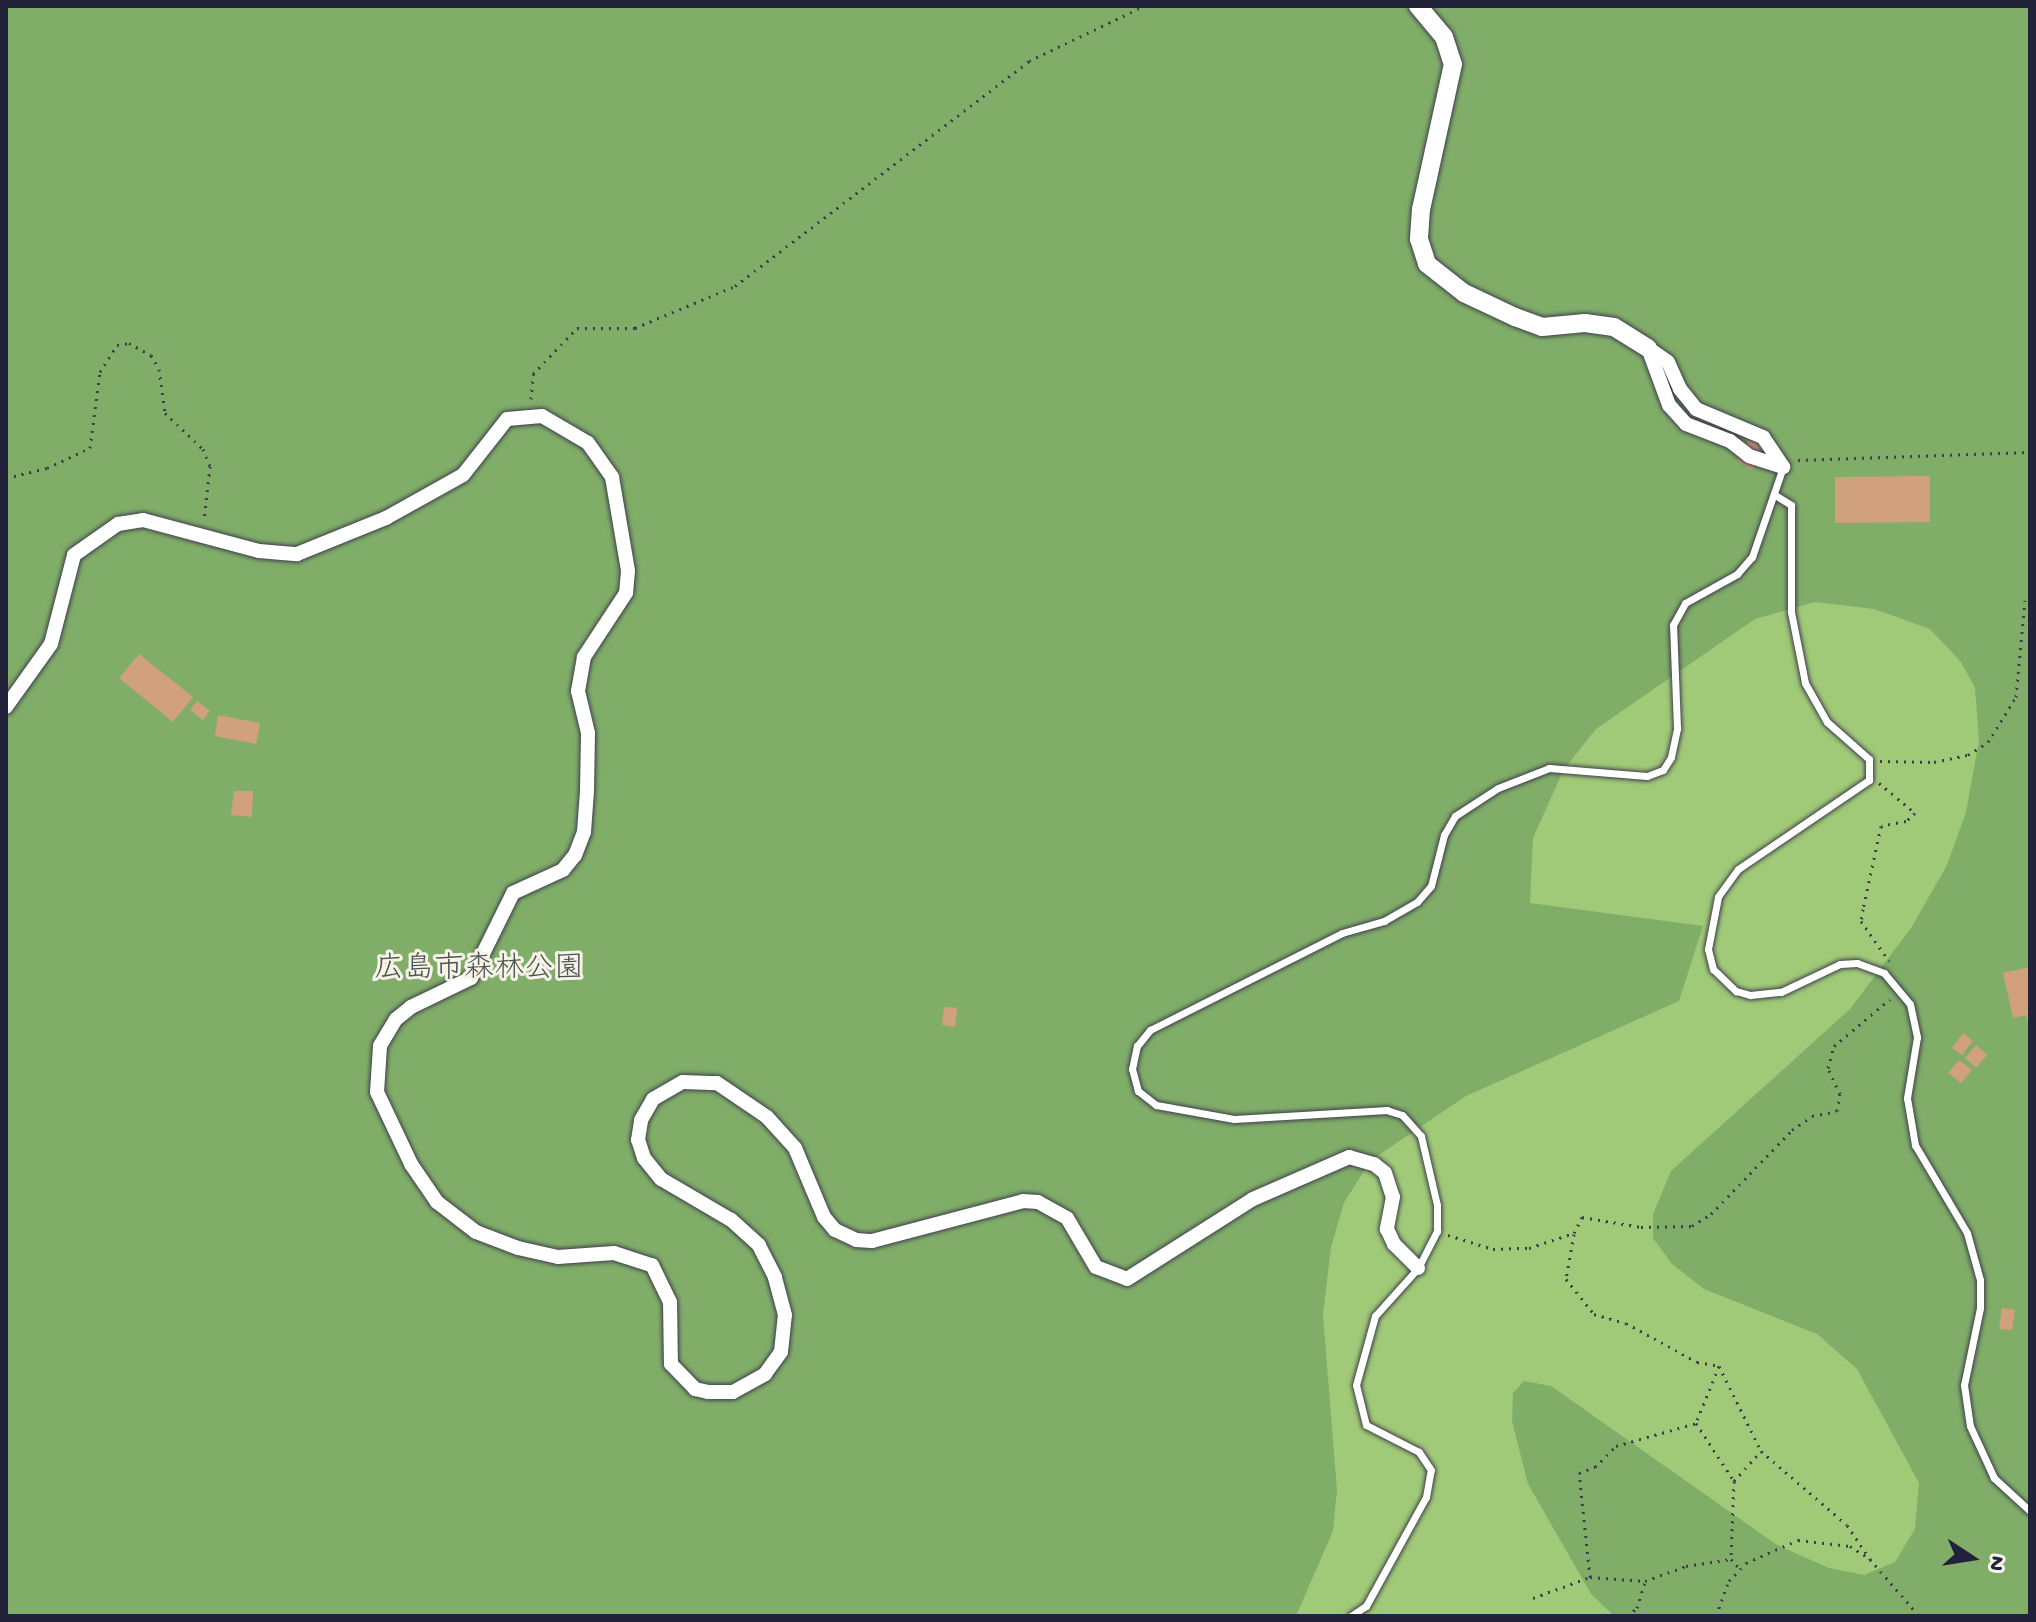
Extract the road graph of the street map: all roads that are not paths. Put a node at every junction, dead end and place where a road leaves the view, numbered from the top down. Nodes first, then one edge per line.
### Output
1 (1418, 6) edge
2 (1648, 348) junction
3 (1783, 467) junction
4 (1775, 495) junction
5 (6, 707) edge
6 (1418, 1268) junction
7 (2030, 1511) edge
8 (1351, 1616) edge

1 - 2 street
2 - 3 street
2 - 3 street
3 - 4 lane
4 - 6 lane
4 - 7 lane
5 - 6 street
6 - 8 lane

